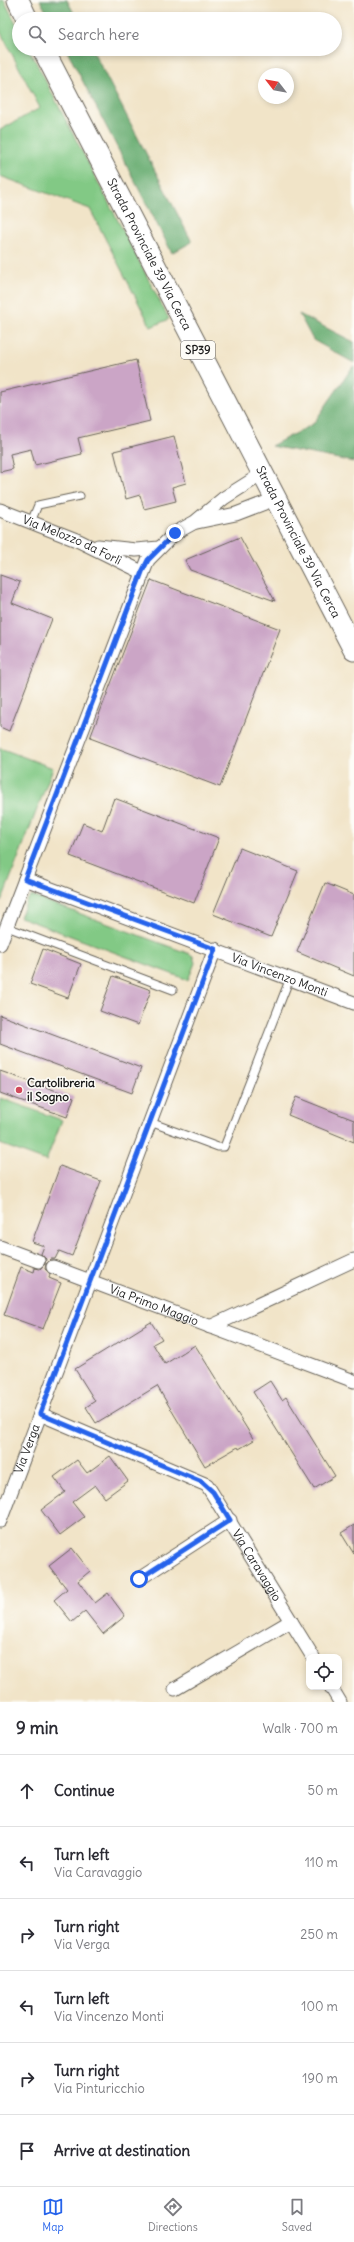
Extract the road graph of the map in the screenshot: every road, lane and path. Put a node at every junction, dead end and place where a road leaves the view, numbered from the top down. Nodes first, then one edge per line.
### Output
1 (18, 0) edge
2 (24, 12) edge
3 (47, 56) edge
4 (262, 474) junction
5 (80, 496) dead end
6 (275, 499) junction
7 (0, 510) edge
8 (31, 522) junction
9 (195, 522) junction
10 (79, 541) junction
11 (159, 548) junction
12 (142, 572) junction
13 (354, 650) edge
14 (25, 879) junction
15 (7, 927) junction
16 (0, 944) edge
17 (215, 949) junction
18 (290, 978) junction
19 (173, 990) dead end
20 (354, 1003) edge
21 (150, 1122) junction
22 (0, 1247) edge
23 (354, 1260) edge
24 (38, 1261) dead end
25 (53, 1267) dead end
26 (90, 1281) junction
27 (210, 1327) junction
28 (354, 1381) edge
29 (40, 1414) junction
30 (230, 1520) junction
31 (0, 1521) edge
32 (139, 1579) dead end
33 (291, 1621) junction
34 (311, 1654) edge
35 (175, 1690) dead end
36 (333, 1690) edge
37 (340, 1702) edge

1 - 2 main road
3 - 4 main road, Strada Provinciale 39 Via Cerca / SP39
4 - 6 main road, Strada Provinciale 39 Via Cerca / SP39
4 - 9 street
5 - 8 lane
6 - 9 street
6 - 13 main road, Strada Provinciale 39 Via Cerca / SP39
7 - 8 street, Via Melozzo da Forlì
8 - 10 street, Via Melozzo da Forlì
9 - 11 street
10 - 11 street
10 - 12 street, Via Melozzo da Forlì
11 - 12 street
12 - 14 street
14 - 15 street
14 - 17 street, Via Vincenzo Monti
15 - 16 street
15 - 19 lane
17 - 18 street, Via Vincenzo Monti
17 - 21 street, Via Verga
18 - 20 street, Via Vincenzo Monti
18 - 21 lane
21 - 26 street, Via Verga
22 - 24 street
23 - 27 street, Via Primo Maggio
25 - 26 street, Via Primo Maggio
26 - 27 street, Via Primo Maggio
26 - 29 street, Via Verga
27 - 28 street, Via Primo Maggio
29 - 30 street, Via Caravaggio
29 - 31 street, Via Verga
30 - 32 street
30 - 33 street, Via Caravaggio
33 - 34 street, Via Caravaggio
33 - 35 street
36 - 37 street

